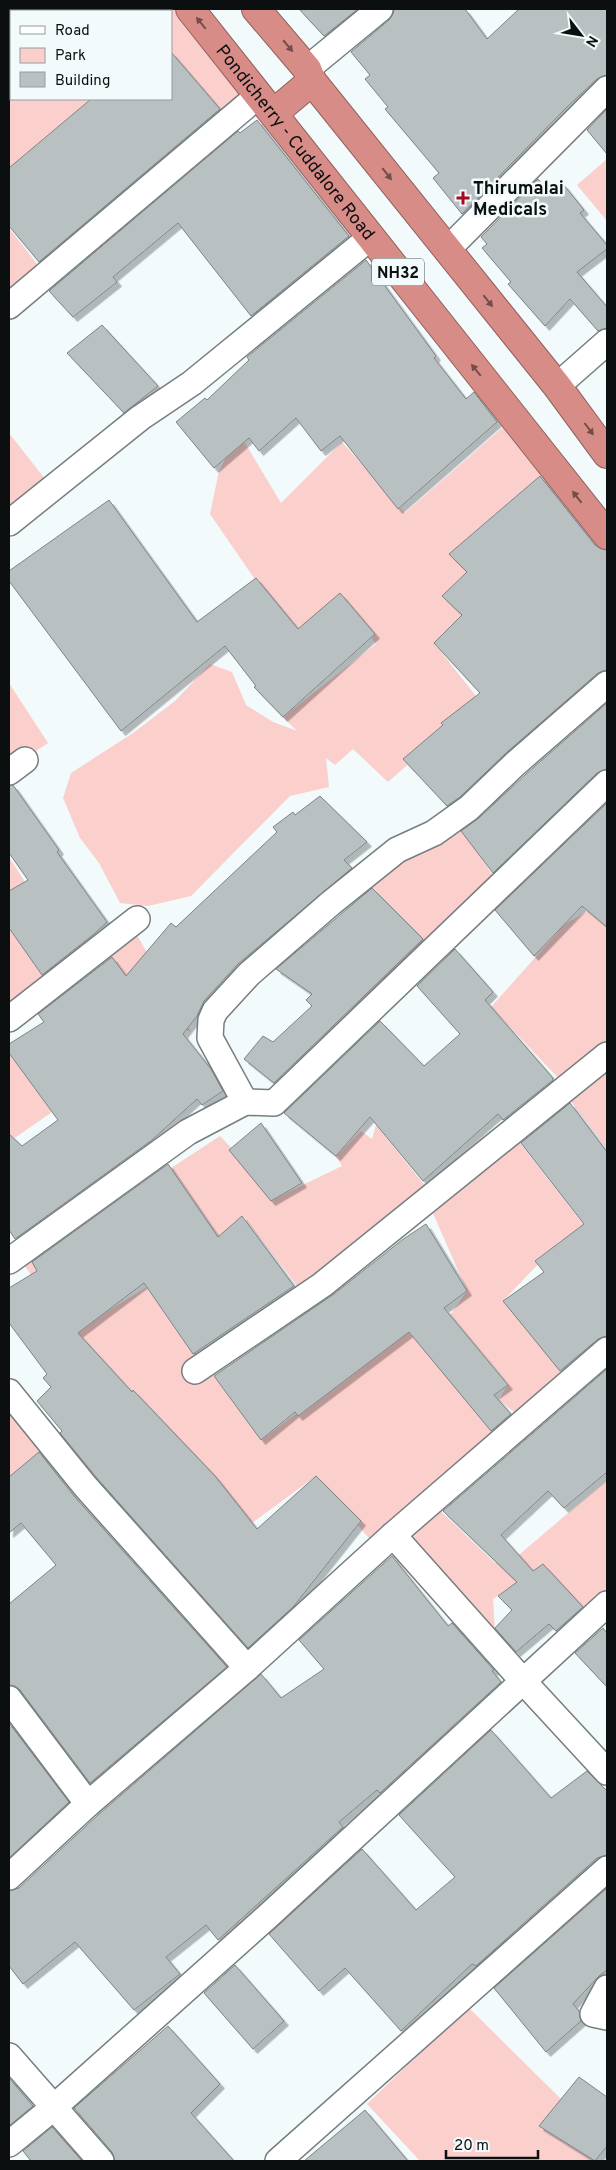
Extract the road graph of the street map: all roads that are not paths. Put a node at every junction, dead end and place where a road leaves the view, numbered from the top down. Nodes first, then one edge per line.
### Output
1 (190, 9) edge
2 (256, 9) edge
3 (380, 9) edge
4 (310, 74) junction
5 (607, 89) edge
6 (266, 104) junction
7 (371, 237) junction
8 (447, 250) junction
9 (9, 306) edge
10 (607, 342) edge
11 (557, 386) junction
12 (607, 454) edge
13 (9, 524) edge
14 (607, 535) edge
15 (607, 684) edge
16 (607, 783) edge
17 (137, 919) dead end
18 (9, 1019) edge
19 (607, 1055) edge
20 (245, 1102) junction
21 (11, 1254) edge
22 (607, 1350) edge
23 (195, 1371) dead end
24 (9, 1392) edge
25 (393, 1535) junction
26 (607, 1604) edge
27 (247, 1668) junction
28 (523, 1681) junction
29 (9, 1700) edge
30 (607, 1772) edge
31 (88, 1804) junction
32 (607, 1869) edge
33 (9, 1878) edge
34 (607, 1988) edge
35 (607, 2017) edge
36 (9, 2056) edge
37 (53, 2108) junction
38 (9, 2144) edge
39 (101, 2161) edge
40 (278, 2161) edge

6 -> 1 highway, Pondicherry - Cuddalore Road / NH32
2 -> 4 highway, NH32
3 - 4 street
4 - 6 highway
4 -> 8 highway, NH32
5 - 8 street
6 - 7 highway, Pondicherry - Cuddalore Road / NH32
6 - 9 street
7 - 13 street
14 -> 7 highway, Pondicherry - Cuddalore Road / NH32
8 -> 11 highway, NH32
10 - 11 street
11 -> 12 highway, NH32
15 - 20 street
16 - 20 street
17 - 18 street
19 - 23 street
20 - 21 street
22 - 25 street
24 - 27 street
25 - 27 street
25 - 28 street
26 - 28 street
27 - 31 street
28 - 30 street
28 - 37 street
29 - 31 street
31 - 33 street
32 - 40 street
34 - 35 street
36 - 37 street
37 - 38 street
37 - 39 street

